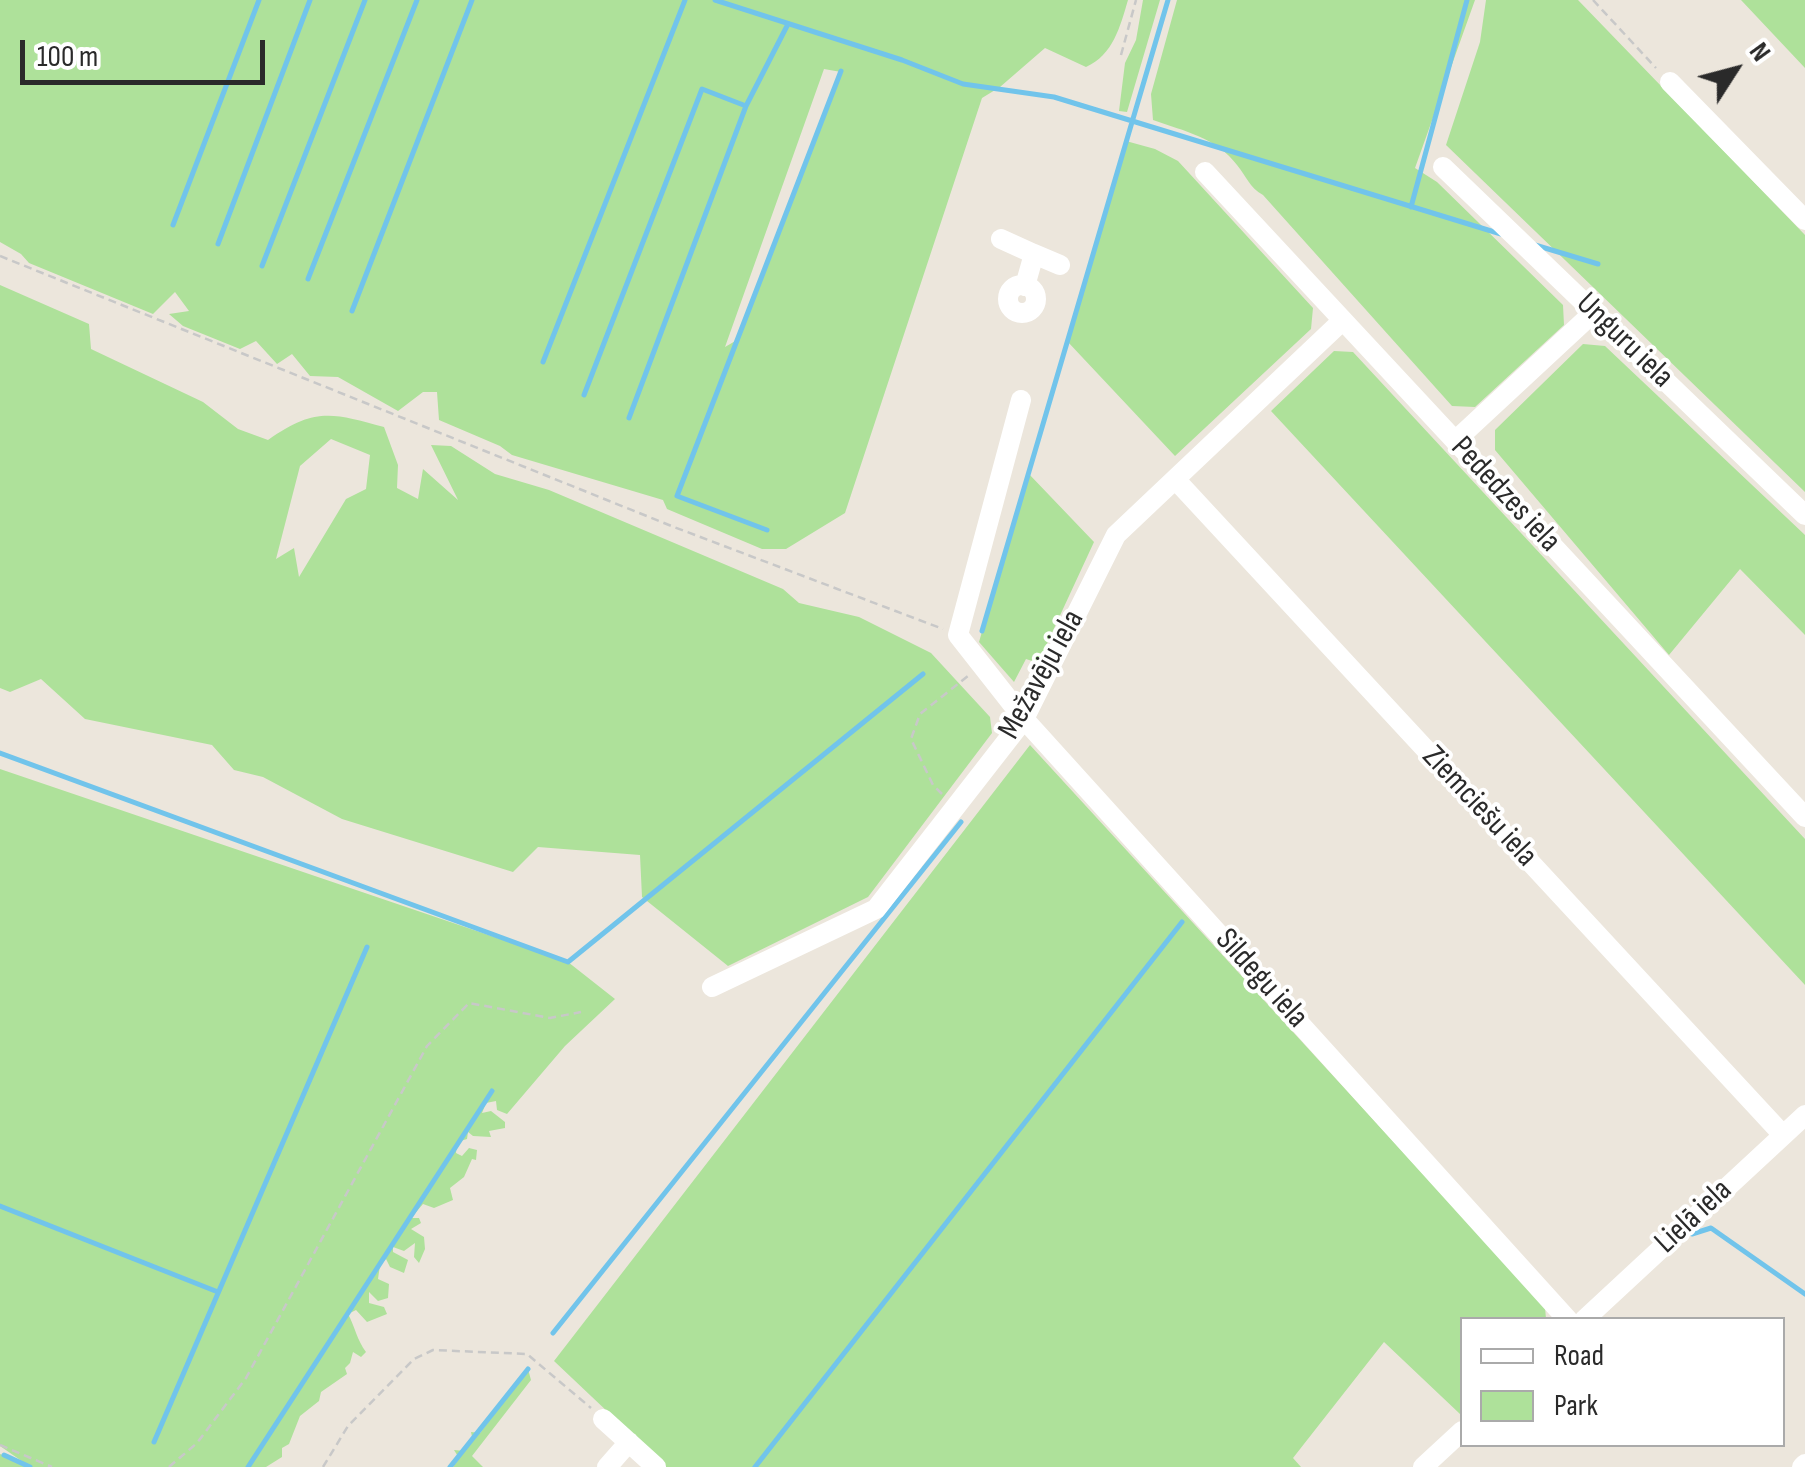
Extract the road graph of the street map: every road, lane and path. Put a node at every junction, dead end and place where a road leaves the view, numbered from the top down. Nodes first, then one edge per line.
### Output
1 (1136, 0) edge
2 (1593, 0) edge
3 (1121, 54) dead end
4 (1670, 82) joint
5 (1443, 167) dead end
6 (1205, 172) dead end
7 (1805, 220) edge
8 (1001, 238) dead end
9 (1034, 254) junction
10 (0, 256) edge
11 (1060, 264) dead end
12 (1025, 286) dead end
13 (1594, 312) junction
14 (1342, 321) junction
15 (1021, 400) dead end
16 (1455, 441) junction
17 (1175, 479) junction
18 (1805, 515) edge
19 (958, 635) junction
20 (981, 666) junction
21 (1024, 719) junction
22 (955, 807) junction
23 (1805, 817) edge
24 (712, 987) dead end
25 (580, 1012) dead end
26 (1805, 1114) edge
27 (1783, 1135) junction
28 (1565, 1317) edge
29 (1587, 1317) edge
30 (604, 1419) joint
31 (1460, 1433) edge
32 (630, 1442) junction
33 (0, 1445) edge
34 (52, 1467) edge
35 (168, 1467) edge
36 (324, 1467) edge
37 (607, 1467) edge
38 (656, 1467) edge
39 (1423, 1467) edge

1 - 3 path
2 - 4 path
4 - 7 street
5 - 13 street, Unguru iela
6 - 14 street, Pededzes iela
8 - 9 street
9 - 11 street
9 - 12 street
10 - 19 path
13 - 16 street
13 - 18 street, Unguru iela
14 - 16 street, Pededzes iela
14 - 17 street, Mežavēju iela
15 - 19 street
16 - 23 street, Pededzes iela
17 - 21 street, Mežavēju iela
17 - 27 street, Ziemciešu iela
19 - 20 street, Sildegu iela
20 - 21 street, Sildegu iela
20 - 22 path
21 - 22 street, Mežavēju iela
21 - 28 street, Sildegu iela
22 - 24 street, Mežavēju iela
25 - 35 path
26 - 27 street, Lielā iela
27 - 29 street, Lielā iela
30 - 32 street
30 - 36 path
31 - 39 street
32 - 37 street
32 - 38 street
33 - 34 path

